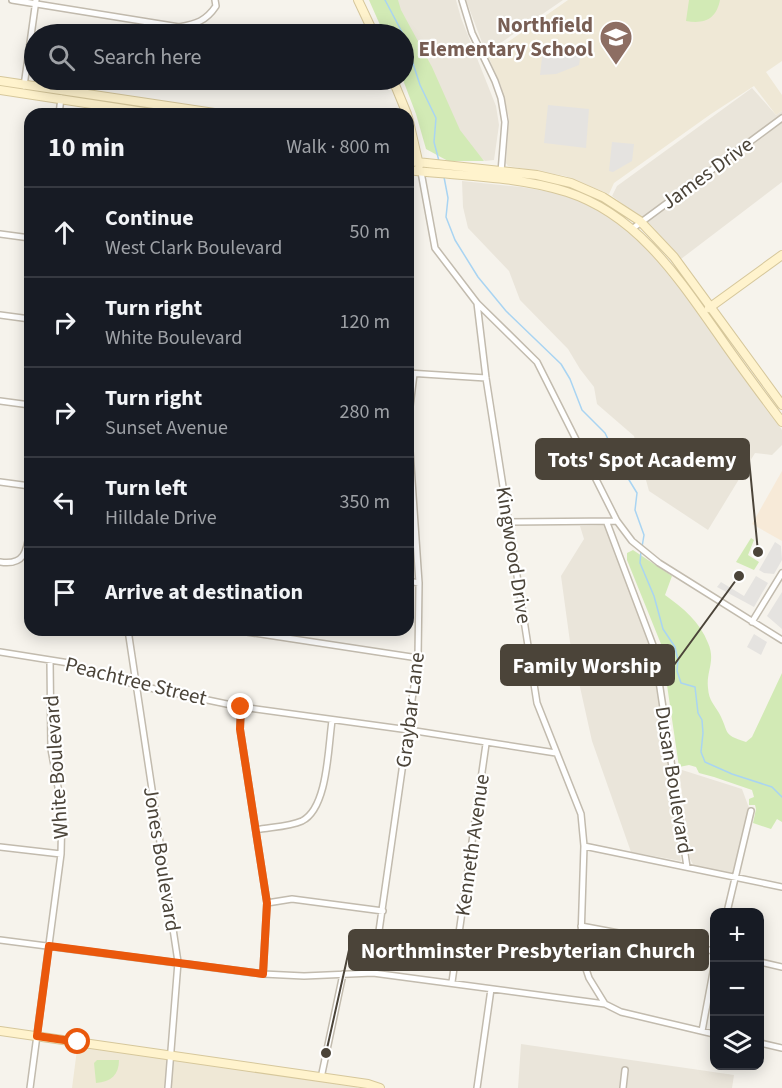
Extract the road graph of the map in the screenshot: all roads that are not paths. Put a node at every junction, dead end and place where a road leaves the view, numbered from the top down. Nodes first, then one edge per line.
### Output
1 (12, 0) edge
2 (215, 0) edge
3 (358, 0) edge
4 (462, 0) edge
5 (36, 2) edge
6 (33, 24) edge
7 (161, 24) edge
8 (194, 24) edge
9 (369, 24) edge
10 (0, 81) edge
11 (24, 89) joint
12 (0, 90) edge
13 (30, 90) edge
14 (397, 90) edge
15 (61, 95) junction
16 (60, 108) edge
17 (127, 108) edge
18 (164, 108) edge
19 (404, 108) edge
20 (782, 118) edge
21 (414, 146) edge
22 (414, 162) edge
23 (418, 163) junction
24 (414, 171) edge
25 (501, 171) junction
26 (421, 172) junction
27 (500, 180) junction
28 (640, 221) junction
29 (632, 229) junction
30 (0, 234) edge
31 (24, 237) edge
32 (782, 255) edge
33 (477, 303) junction
34 (711, 307) junction
35 (703, 313) junction
36 (0, 315) edge
37 (24, 318) edge
38 (739, 346) junction
39 (731, 353) junction
40 (414, 373) edge
41 (486, 378) junction
42 (0, 401) edge
43 (24, 404) edge
44 (782, 405) edge
45 (782, 422) edge
46 (0, 482) edge
47 (24, 485) edge
48 (617, 521) junction
49 (414, 522) edge
50 (509, 522) junction
51 (607, 523) junction
52 (24, 554) edge
53 (0, 562) edge
54 (782, 573) edge
55 (414, 582) edge
56 (419, 583) junction
57 (752, 622) junction
58 (129, 636) edge
59 (273, 636) edge
60 (782, 640) edge
61 (0, 652) edge
62 (418, 658) junction
63 (50, 660) junction
64 (136, 685) junction
65 (241, 707) junction
66 (332, 721) junction
67 (409, 730) junction
68 (486, 744) junction
69 (556, 753) junction
70 (751, 811) dead end
71 (256, 830) junction
72 (584, 846) junction
73 (0, 847) edge
74 (61, 854) junction
75 (687, 867) junction
76 (736, 878) junction
77 (782, 887) edge
78 (267, 903) junction
79 (729, 908) edge
80 (383, 911) junction
81 (581, 926) junction
82 (0, 940) edge
83 (49, 946) junction
84 (710, 950) edge
85 (178, 962) junction
86 (764, 963) edge
87 (782, 967) edge
88 (373, 973) junction
89 (263, 974) junction
90 (343, 974) junction
91 (452, 982) junction
92 (710, 988) edge
93 (491, 989) junction
94 (605, 1004) junction
95 (0, 1031) edge
96 (702, 1031) junction
97 (710, 1033) edge
98 (37, 1036) junction
99 (764, 1044) edge
100 (782, 1048) edge
101 (171, 1055) junction
102 (625, 1070) dead end
103 (321, 1078) junction
104 (30, 1088) edge
105 (168, 1088) edge
106 (380, 1088) edge
107 (477, 1088) edge
108 (623, 1088) edge

1 - 5 street
2 - 8 street
3 - 9 main road
4 - 25 street
5 - 6 street
5 - 7 street
10 - 11 main road
11 - 12 main road
13 - 15 main road
14 - 19 main road
15 - 16 street
15 - 17 main road
15 - 18 main road
20 - 28 street, James Drive
21 - 23 main road
22 - 23 main road
23 - 25 main road
23 - 26 main road
24 - 26 main road
25 - 27 street
25 - 28 main road
26 - 27 main road
26 - 33 street
27 - 29 main road
28 - 29 street, James Drive
28 - 34 main road
29 - 35 main road
30 - 31 street
32 - 34 main road
33 - 41 street, Kingwood Drive
33 - 48 street
34 - 35 main road
34 - 38 main road
35 - 39 main road
36 - 37 street
38 - 39 main road
38 - 44 main road
39 - 45 main road
40 - 41 street
41 - 50 street, Kingwood Drive
42 - 43 street
46 - 47 street
48 - 51 street
48 - 57 street
49 - 56 street, Graybar Lane
50 - 51 street
50 - 69 street, Kingwood Drive
51 - 75 street, Dusan Boulevard
52 - 53 street
54 - 57 street
55 - 56 street
56 - 62 street, Graybar Lane
57 - 60 street
58 - 64 street, Jones Boulevard
59 - 62 street
61 - 63 street, Peachtree Street
62 - 67 street, Graybar Lane
63 - 64 street, Peachtree Street
63 - 74 street, White Boulevard
64 - 65 street, Peachtree Street
64 - 85 street, Jones Boulevard
65 - 66 street, Peachtree Street
65 - 71 street
66 - 67 street, Peachtree Street
66 - 71 street
67 - 68 street, Peachtree Street
67 - 80 street, Graybar Lane
68 - 69 street, Peachtree Street
68 - 91 street, Kenneth Avenue
69 - 72 street, Kingwood Drive
70 - 76 street
71 - 78 street
72 - 75 street
72 - 81 street, Kingwood Drive
73 - 74 street
74 - 83 street, White Boulevard
75 - 76 street
76 - 77 street
76 - 79 street
78 - 80 street
78 - 89 street
80 - 88 street, Graybar Lane
81 - 84 street
81 - 94 street, Kingwood Drive
82 - 83 street
83 - 85 street
83 - 98 street, White Boulevard
85 - 89 street
85 - 101 street, Jones Boulevard
86 - 87 street
88 - 90 street
88 - 91 street
89 - 90 street
90 - 103 street
91 - 93 street
92 - 96 street
93 - 94 street
93 - 107 street
94 - 96 street
95 - 98 main road
96 - 97 street
98 - 101 main road
98 - 104 street, White Boulevard
99 - 100 street
101 - 103 main road
101 - 105 street, Jones Boulevard
102 - 108 street
103 - 106 main road

